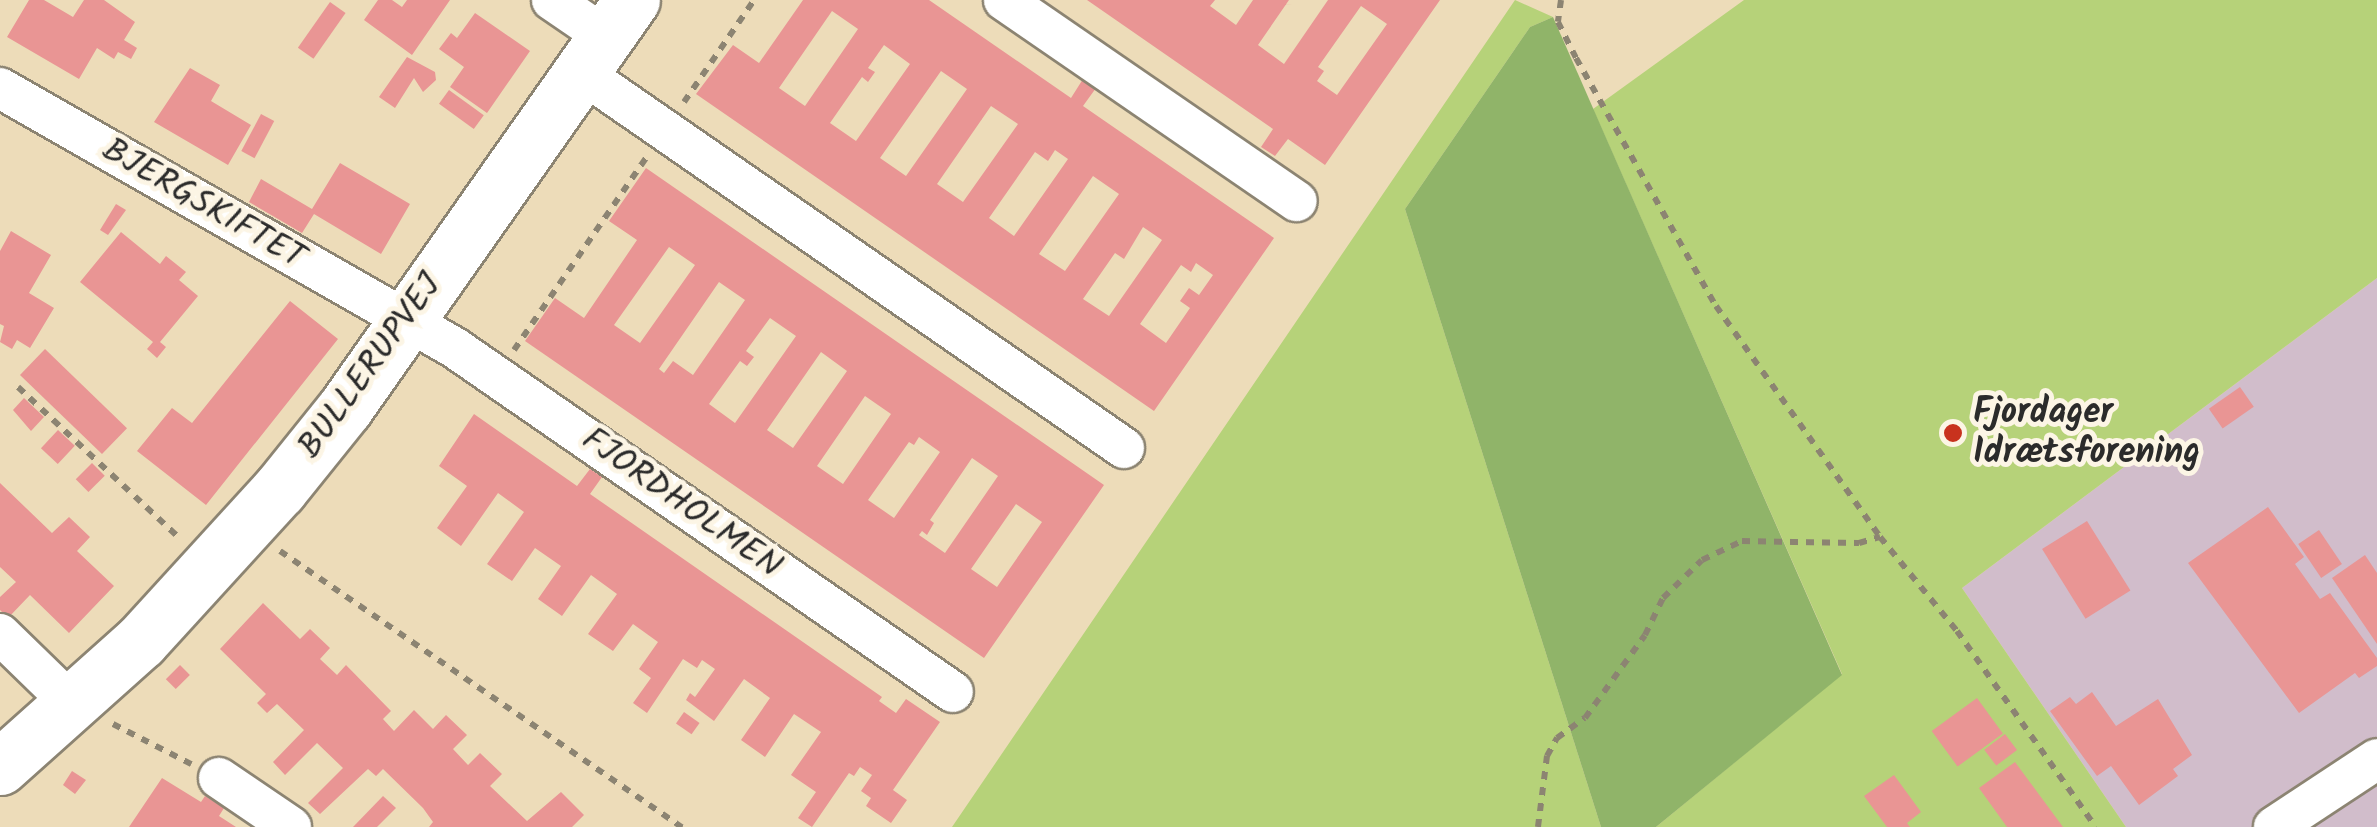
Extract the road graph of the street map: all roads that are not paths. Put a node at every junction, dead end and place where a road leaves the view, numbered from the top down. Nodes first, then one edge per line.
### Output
1 (552, 0) edge
2 (1004, 0) edge
3 (607, 37) edge
4 (0, 88) edge
5 (1297, 202) dead end
6 (406, 322) junction
7 (1124, 448) dead end
8 (0, 634) edge
9 (952, 692) dead end
10 (72, 704) junction
11 (2377, 759) edge
12 (0, 767) edge
13 (219, 778) road end
14 (290, 827) edge
15 (2274, 827) edge

1 - 3 street
2 - 5 street
3 - 6 street, BULLERUPVEJ
3 - 7 street
4 - 6 street, BJERGSKIFTET
6 - 9 street, FJORDHOLMEN
6 - 10 street, BULLERUPVEJ
8 - 10 street
10 - 12 street, BULLERUPVEJ
11 - 15 street
13 - 14 street

